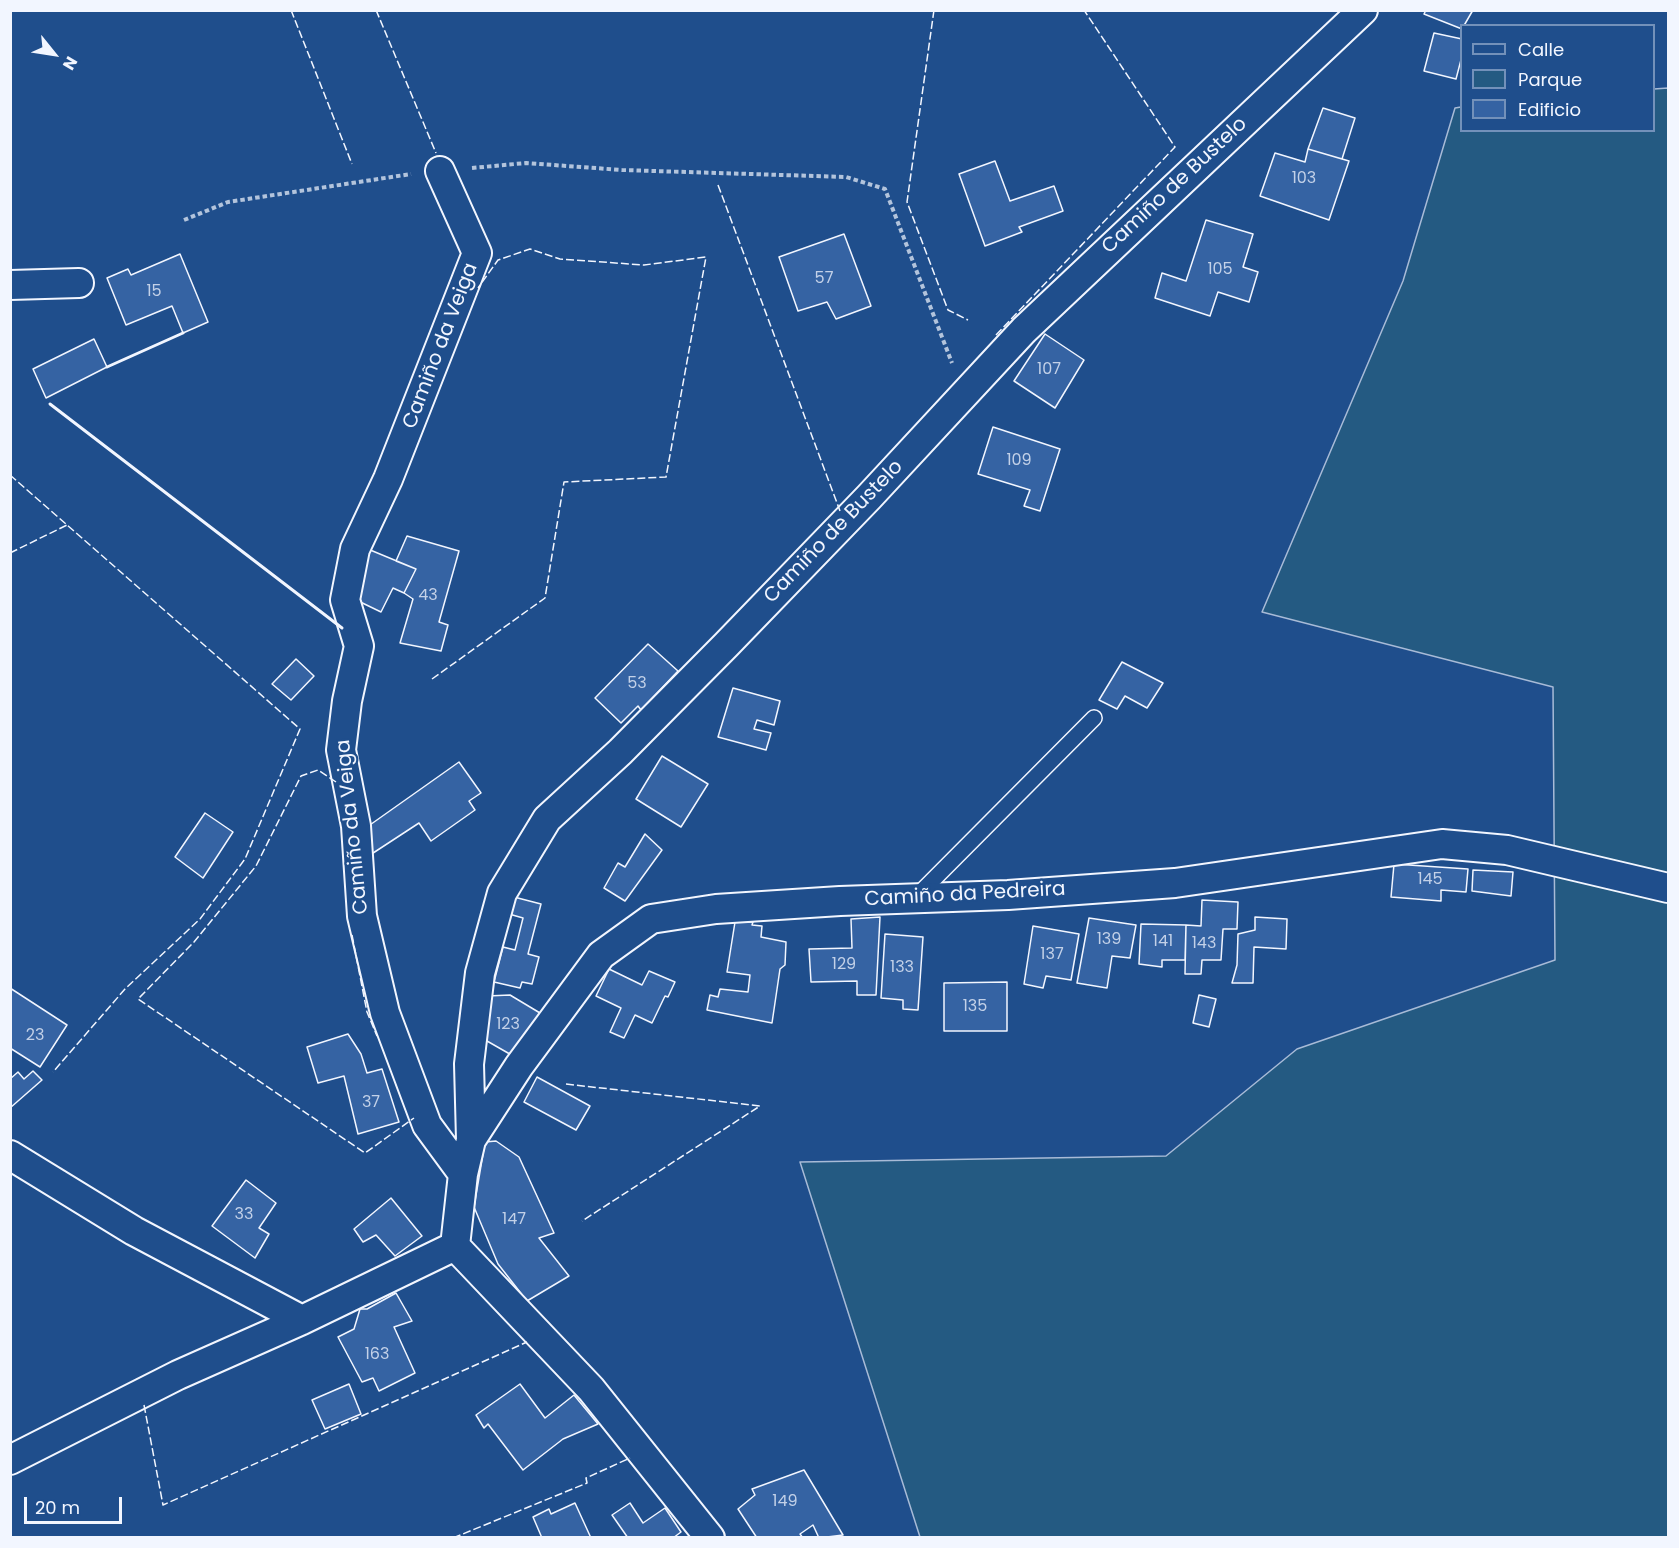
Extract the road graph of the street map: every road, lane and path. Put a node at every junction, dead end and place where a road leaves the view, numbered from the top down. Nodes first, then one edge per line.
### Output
1 (1363, 10) edge
2 (440, 171) junction
3 (184, 220) dead end
4 (79, 283) dead end
5 (10, 285) edge
6 (964, 395) junction
7 (1094, 718) dead end
8 (1668, 888) edge
9 (915, 898) junction
10 (471, 1140) junction
11 (10, 1155) edge
12 (463, 1174) junction
13 (455, 1246) junction
14 (302, 1320) junction
15 (10, 1460) edge
16 (710, 1538) edge

1 - 6 street, Camiño de Bustelo
2 - 3 path
2 - 6 path
2 - 12 street, Camiño da Veiga
4 - 5 street
6 - 10 street, Camiño de Bustelo
7 - 9 lane
8 - 9 street, Camiño da Pedreira
9 - 10 street, Camiño da Pedreira
10 - 12 street, Camiño da Pedreira
11 - 14 street
12 - 13 street, Camiño da Pedreira
13 - 14 street
13 - 16 street
14 - 15 street

